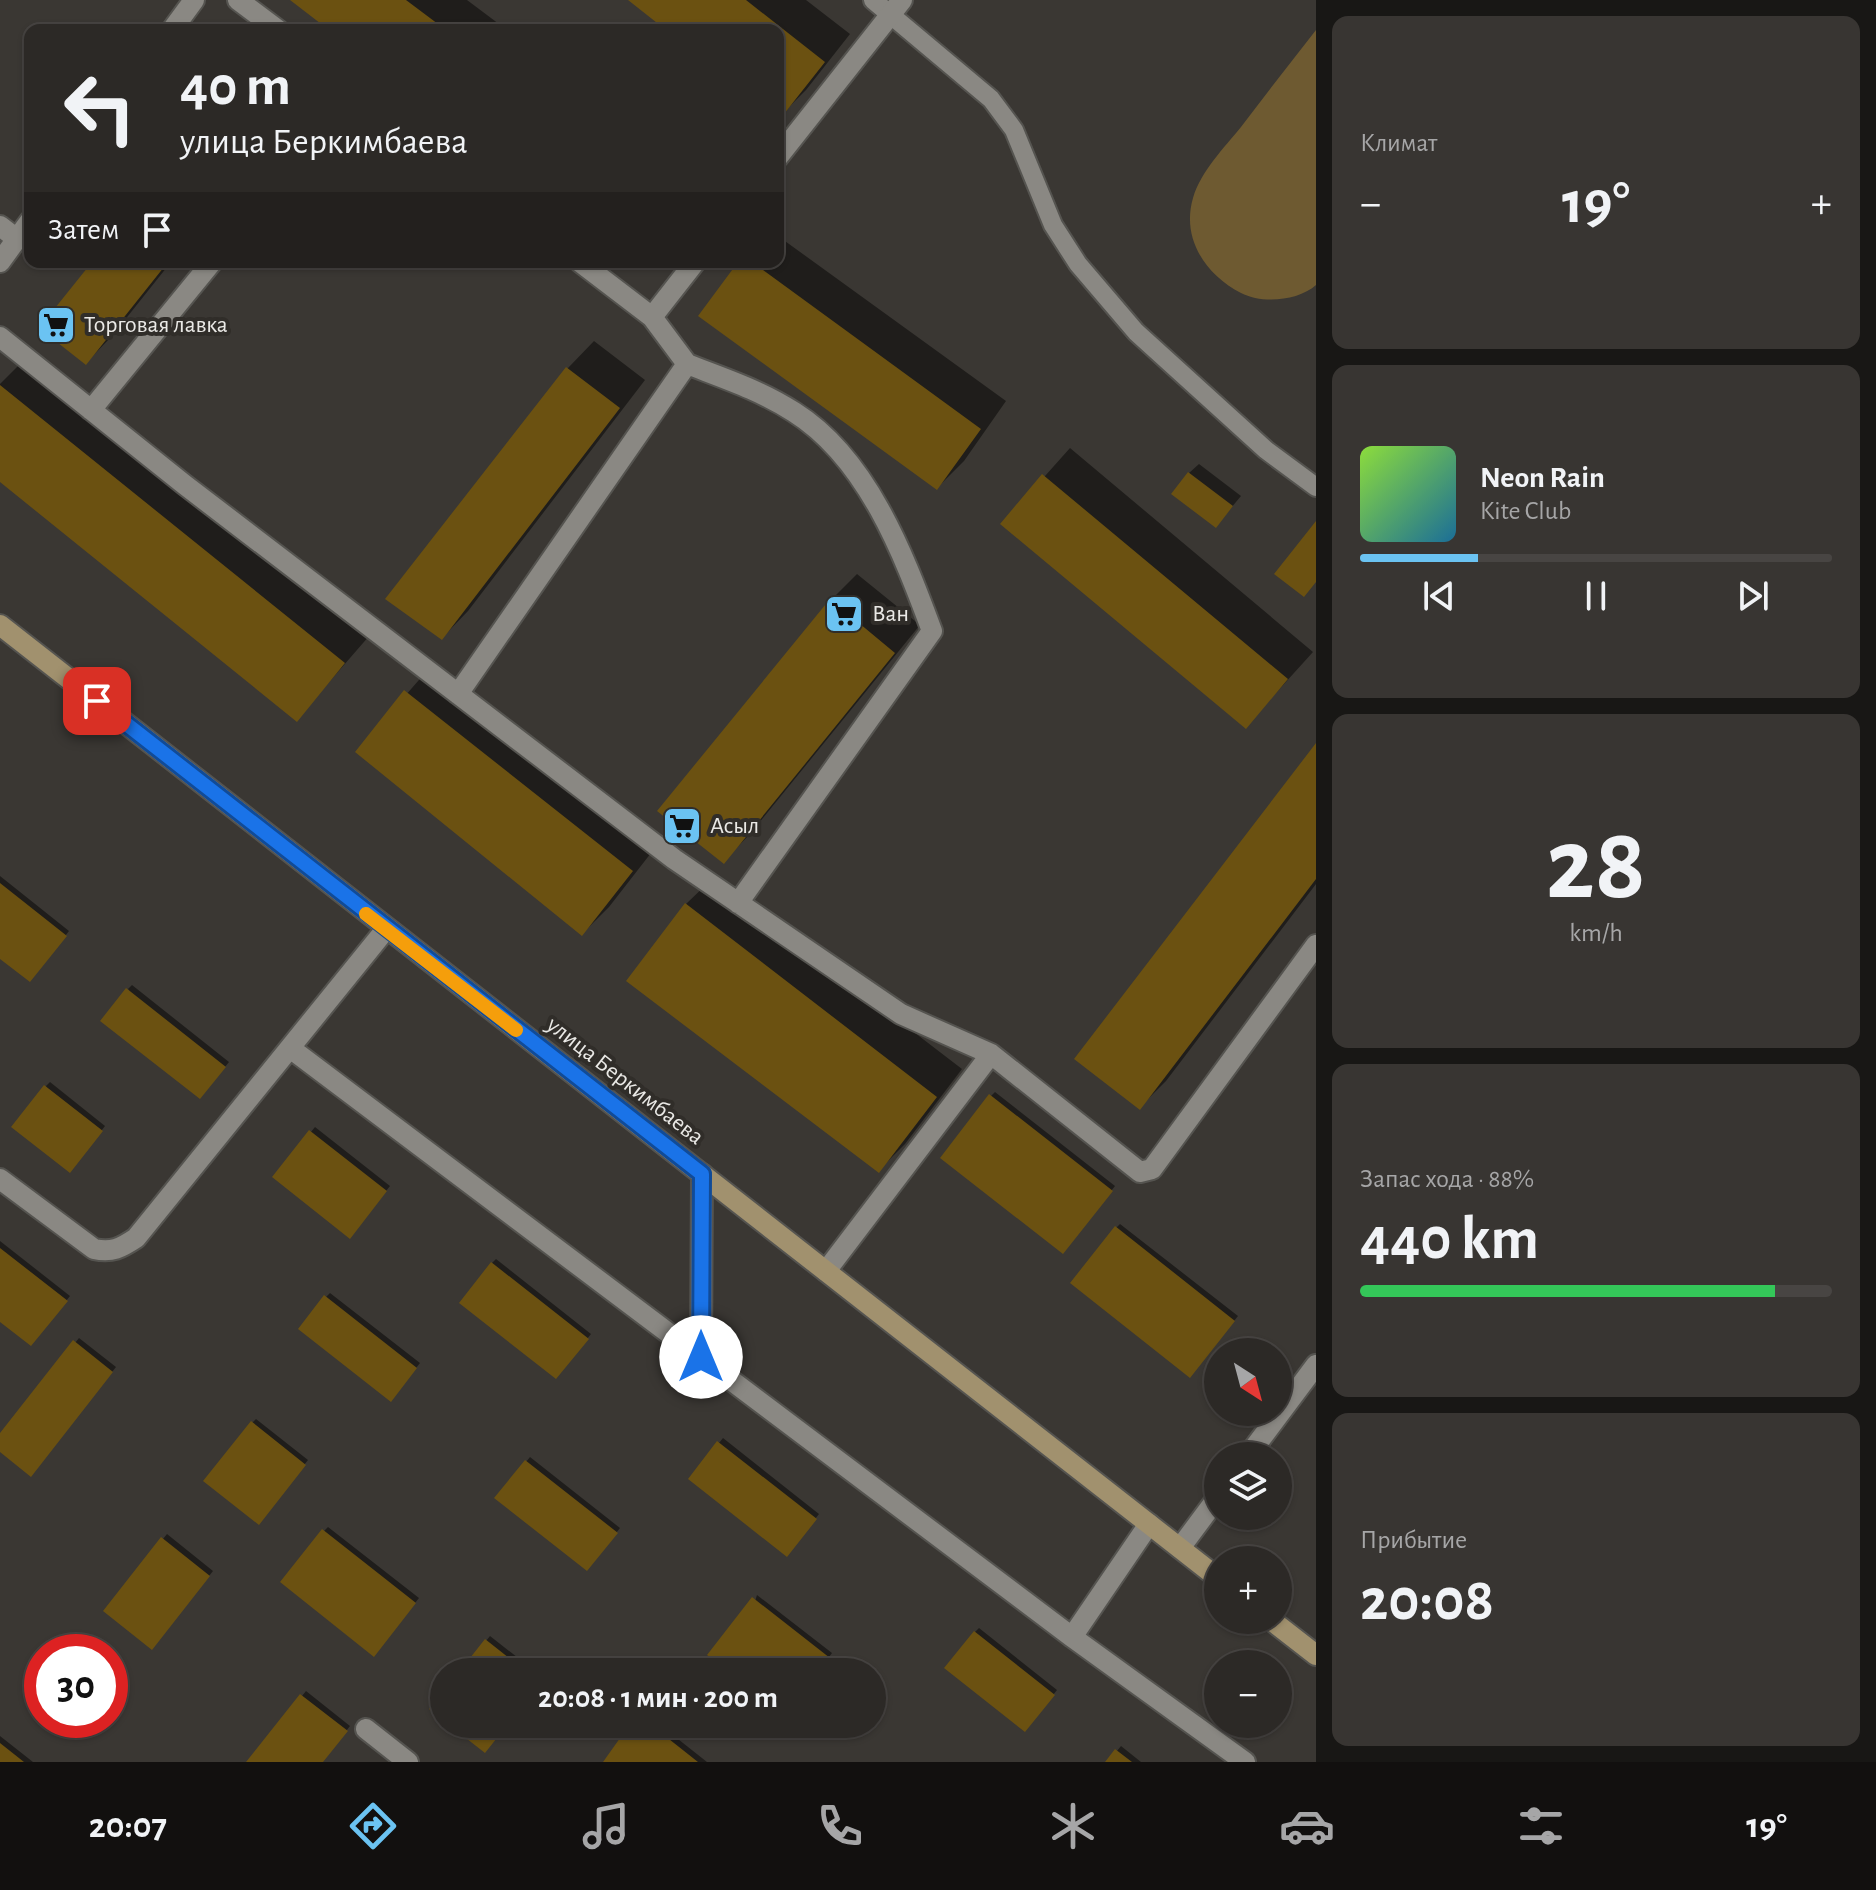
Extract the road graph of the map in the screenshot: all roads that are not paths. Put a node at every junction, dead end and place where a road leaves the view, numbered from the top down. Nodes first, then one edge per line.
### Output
1 (194, 0) edge
2 (238, 0) edge
3 (873, 0) edge
4 (897, 7) edge
5 (176, 24) edge
6 (270, 24) edge
7 (784, 149) edge
8 (0, 226) edge
9 (24, 229) edge
10 (17, 239) junction
11 (0, 262) edge
12 (207, 268) edge
13 (588, 268) edge
14 (690, 268) edge
15 (652, 317) junction
16 (0, 337) edge
17 (687, 364) junction
18 (91, 410) junction
19 (1316, 487) edge
20 (0, 625) edge
21 (458, 694) junction
22 (738, 903) junction
23 (386, 929) junction
24 (1316, 945) edge
25 (290, 1048) junction
26 (991, 1054) junction
27 (702, 1174) junction
28 (0, 1179) edge
29 (826, 1271) junction
30 (701, 1357) junction
31 (1316, 1365) edge
32 (1258, 1442) edge
33 (1204, 1516) edge
34 (1149, 1524) junction
35 (1180, 1548) junction
36 (1204, 1567) edge
37 (1289, 1634) edge
38 (1072, 1637) junction
39 (1316, 1655) edge
40 (366, 1729) dead end
41 (408, 1762) edge
42 (1245, 1762) edge

1 - 5 street
2 - 6 street
3 - 4 lane
4 - 7 street
4 - 19 lane
8 - 10 street
9 - 10 street
10 - 11 street
12 - 18 street
13 - 15 street
14 - 15 street
15 - 17 street
16 - 18 street
17 - 21 street
17 - 22 street
18 - 21 street
20 - 23 street, улица Беркимбаева
21 - 22 street
22 - 26 street
23 - 25 street
23 - 27 street, улица Беркимбаева
24 - 26 street
25 - 28 street
25 - 30 street
26 - 29 street
27 - 29 street, улица Беркимбаева
27 - 30 street
29 - 34 street, улица Беркимбаева
30 - 38 street
31 - 32 street
33 - 35 street
34 - 35 street, улица Беркимбаева
34 - 38 street
35 - 36 street, улица Беркимбаева
37 - 39 street
38 - 42 street
40 - 41 street

